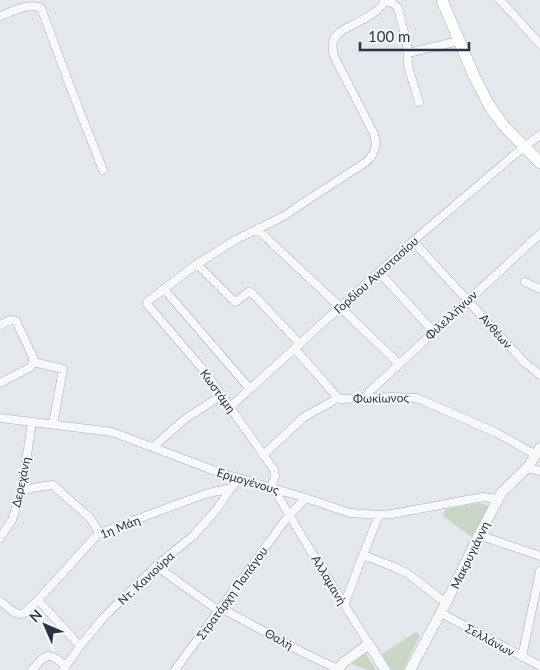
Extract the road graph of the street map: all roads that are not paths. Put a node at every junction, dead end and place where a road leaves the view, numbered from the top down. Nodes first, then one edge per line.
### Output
1 (442, 0) edge
2 (500, 0) edge
3 (0, 16) edge
4 (459, 41) junction
5 (540, 44) edge
6 (408, 53) junction
7 (419, 102) dead end
8 (540, 135) edge
9 (524, 147) junction
10 (540, 163) edge
11 (104, 170) dead end
12 (257, 230) junction
13 (540, 234) edge
14 (413, 241) junction
15 (197, 264) junction
16 (379, 272) junction
17 (525, 282) dead end
18 (164, 289) junction
19 (540, 289) edge
20 (468, 300) junction
21 (340, 307) junction
22 (0, 325) edge
23 (434, 332) junction
24 (297, 346) junction
25 (33, 362) junction
26 (398, 364) junction
27 (540, 375) edge
28 (0, 383) edge
29 (250, 389) junction
30 (222, 395) junction
31 (337, 398) junction
32 (366, 398) junction
33 (230, 407) junction
34 (0, 418) edge
35 (32, 422) junction
36 (53, 424) junction
37 (152, 447) junction
38 (538, 451) edge
39 (263, 455) junction
40 (527, 468) junction
41 (540, 471) edge
42 (239, 479) junction
43 (231, 488) junction
44 (273, 489) junction
45 (22, 491) junction
46 (306, 498) junction
47 (498, 499) junction
48 (289, 515) junction
49 (380, 515) junction
50 (100, 533) junction
51 (1, 534) edge
52 (479, 534) junction
53 (362, 555) junction
54 (540, 556) edge
55 (156, 566) junction
56 (540, 571) edge
57 (38, 600) junction
58 (0, 601) edge
59 (446, 603) junction
60 (344, 605) junction
61 (220, 609) junction
62 (441, 613) junction
63 (368, 644) junction
64 (80, 646) junction
65 (522, 657) junction
66 (540, 666) edge
67 (65, 668) edge
68 (337, 669) edge
69 (32, 670) edge
70 (175, 670) edge
71 (385, 670) edge
72 (410, 670) edge

1 - 4 main road
2 - 5 street
3 - 11 street
4 - 6 street
4 - 9 main road
6 - 7 street
6 - 12 street
8 - 9 street, Γορδίου Αναστασίου
9 - 10 main road
9 - 14 street, Γορδίου Αναστασίου
12 - 15 street
12 - 21 street
13 - 20 street, Φιλελλήνων
14 - 16 street, Γορδίου Αναστασίου
14 - 20 street, Ανθέων
15 - 18 street
15 - 24 street, Φωκίωνος
16 - 21 street, Γορδίου Αναστασίου
16 - 23 street
17 - 19 street
18 - 29 street
18 - 30 street, Κωστάμη
20 - 23 street, Φιλελλήνων
20 - 27 street, Ανθέων
21 - 24 street, Γορδίου Αναστασίου
21 - 26 street
22 - 25 street
23 - 26 street, Φιλελλήνων
24 - 29 street, Γορδίου Αναστασίου
24 - 31 street, Φωκίωνος
25 - 28 street
25 - 36 street
26 - 32 street, Φιλελλήνων
29 - 33 street, Γορδίου Αναστασίου
30 - 33 street, Κωστάμη
30 - 37 street
31 - 32 street, Φωκίωνος
31 - 39 street
32 - 38 street, Φωκίωνος
33 - 39 street, Κωστάμη
34 - 35 street, Ερμογένους
35 - 36 street, Ερμογένους
35 - 45 street, Δερεχάνη
36 - 37 street, Ερμογένους
37 - 42 street, Ερμογένους
38 - 40 street, Μακρυγιάννη
39 - 44 street, Κωστάμη
40 - 41 street
40 - 47 street, Μακρυγιάννη
42 - 43 street
42 - 44 street, Ερμογένους
43 - 50 street, 1η Μάη
43 - 55 street, Ντ. Κανιούρα
44 - 46 street, Ερμογένους
44 - 48 street, Αλλαμανή
45 - 50 street
45 - 51 street, Δερεχάνη
46 - 48 street, Στρατάρχη Παπάγου
46 - 49 street, Ερμογένους
47 - 49 street, Ερμογένους
47 - 52 street, Μακρυγιάννη
48 - 60 street, Αλλαμανή
48 - 61 street, Στρατάρχη Παπάγου
49 - 53 street
50 - 57 street, 1η Μάη
52 - 54 street
52 - 59 street, Μακρυγιάννη
53 - 59 street
53 - 60 street
55 - 61 street, Θαλή
55 - 64 street, Ντ. Κανιούρα
56 - 65 street
57 - 58 street, 1η Μάη
57 - 64 street
59 - 62 street, Μακρυγιάννη
60 - 63 street, Αλλαμανή
61 - 68 street, Θαλή
61 - 70 street, Στρατάρχη Παπάγου
62 - 65 street, Σελλάνων
62 - 72 street, Μακρυγιάννη
63 - 68 street
63 - 71 street, Αλλαμανή
64 - 67 street, Ντ. Κανιούρα
65 - 66 street, Σελλάνων
67 - 69 street

